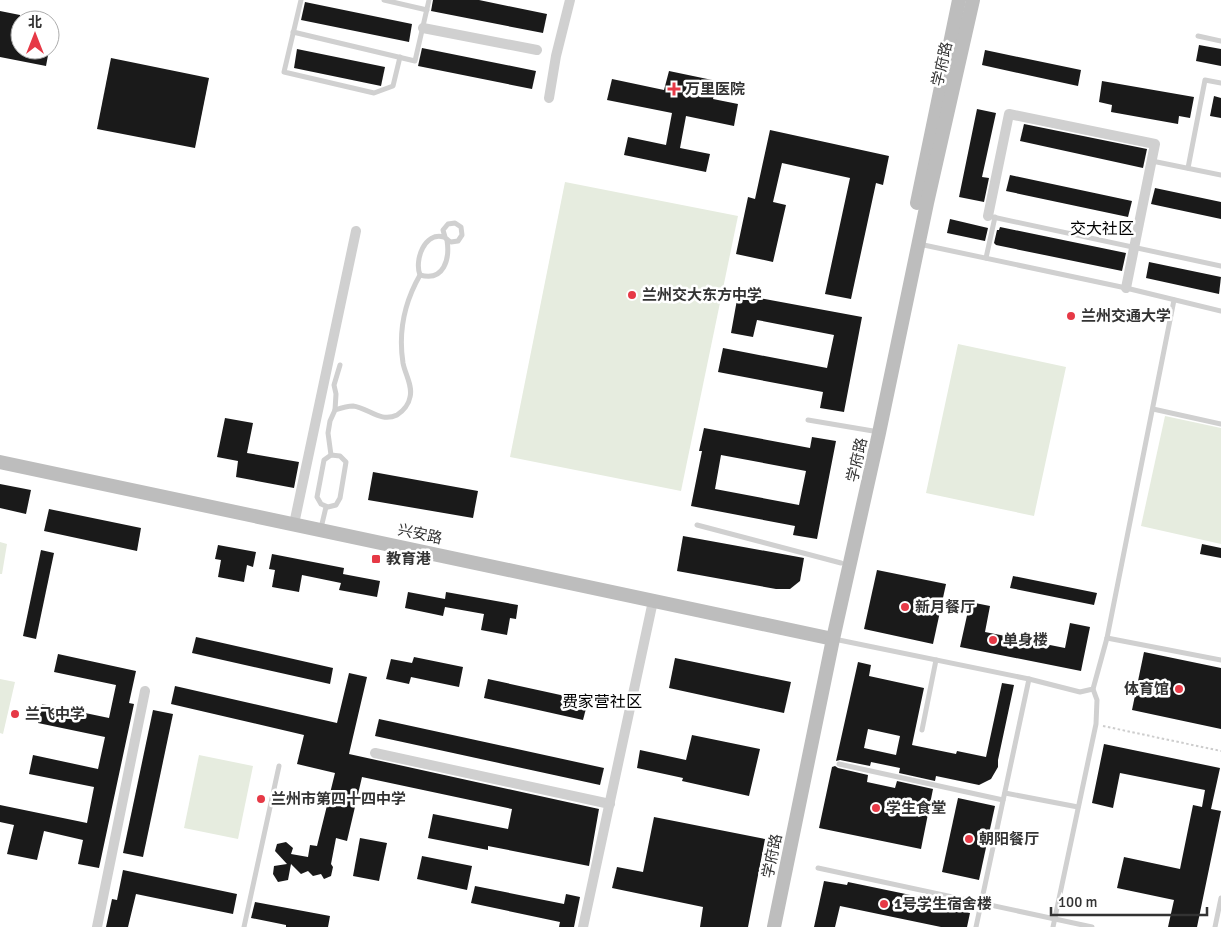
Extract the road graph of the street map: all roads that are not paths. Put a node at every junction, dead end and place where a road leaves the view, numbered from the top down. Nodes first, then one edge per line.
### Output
1 (301, 0) edge
2 (384, 0) edge
3 (429, 0) edge
4 (570, 0) edge
5 (959, 0) edge
6 (973, 0) edge
7 (427, 10) junction
8 (423, 28) junction
9 (293, 32) junction
10 (1198, 36) dead end
11 (1221, 41) edge
12 (536, 50) dead end
13 (400, 57) junction
14 (1221, 83) edge
15 (549, 98) dead end
16 (1152, 161) junction
17 (1188, 168) junction
18 (1221, 175) edge
19 (992, 217) junction
20 (356, 230) dead end
21 (918, 244) junction
22 (1134, 246) junction
23 (986, 258) junction
24 (1221, 266) edge
25 (420, 275) junction
26 (1126, 288) junction
27 (1174, 300) junction
28 (1221, 311) edge
29 (340, 364) dead end
30 (335, 410) junction
31 (1153, 410) junction
32 (808, 420) dead end
33 (1221, 424) edge
34 (875, 432) junction
35 (331, 455) junction
36 (0, 462) edge
37 (326, 507) junction
38 (294, 524) junction
39 (697, 525) dead end
40 (320, 530) junction
41 (841, 563) junction
42 (653, 601) junction
43 (829, 638) junction
44 (1107, 638) junction
45 (936, 660) junction
46 (1221, 660) edge
47 (1029, 679) junction
48 (1093, 689) junction
49 (145, 691) dead end
50 (922, 730) dead end
51 (374, 753) dead end
52 (838, 764) dead end
53 (280, 766) dead end
54 (1005, 793) junction
55 (1003, 800) junction
56 (610, 804) junction
57 (1078, 808) junction
58 (818, 868) dead end
59 (1221, 898) edge
60 (980, 904) junction
61 (1054, 919) junction
62 (97, 927) edge
63 (244, 927) edge
64 (583, 927) edge
65 (765, 927) edge
66 (774, 927) edge
67 (976, 927) edge
68 (1053, 927) edge
69 (1092, 927) edge
70 (1215, 927) edge

1 - 9 lane
2 - 7 lane
3 - 7 lane
4 - 15 street
5 - 34 street, 学府路
6 - 21 street, 学府路
7 - 8 lane
8 - 12 street
8 - 13 lane
9 - 13 lane
9 - 13 lane
10 - 11 lane
14 - 17 lane
16 - 17 lane
16 - 19 street
16 - 22 street
17 - 18 lane
19 - 22 lane
19 - 23 lane
20 - 38 street
21 - 23 lane
21 - 34 street, 学府路
22 - 24 lane
22 - 26 street
23 - 26 lane
25 - 25 lane
25 - 30 lane
26 - 27 lane
27 - 28 lane
27 - 31 lane
29 - 30 lane
30 - 35 lane
31 - 33 lane
31 - 44 lane
32 - 34 lane
34 - 41 street, 学府路
34 - 43 street, 学府路
35 - 37 lane
35 - 37 lane
36 - 38 street, 兴安路
37 - 40 lane
38 - 40 street, 兴安路
39 - 41 lane
40 - 42 street, 兴安路
41 - 43 street, 学府路
42 - 43 street, 兴安路
42 - 56 street
43 - 45 lane
43 - 65 street, 学府路
43 - 66 street, 学府路
44 - 46 lane
44 - 48 lane
45 - 47 lane
45 - 50 lane
47 - 48 lane
47 - 54 lane
48 - 57 lane
49 - 62 street
51 - 56 street
52 - 55 lane
53 - 63 lane
54 - 55 lane
54 - 57 lane
55 - 60 lane
56 - 64 street
57 - 61 lane
58 - 60 lane
59 - 70 lane
60 - 61 lane
60 - 67 lane
61 - 68 lane
61 - 69 lane

